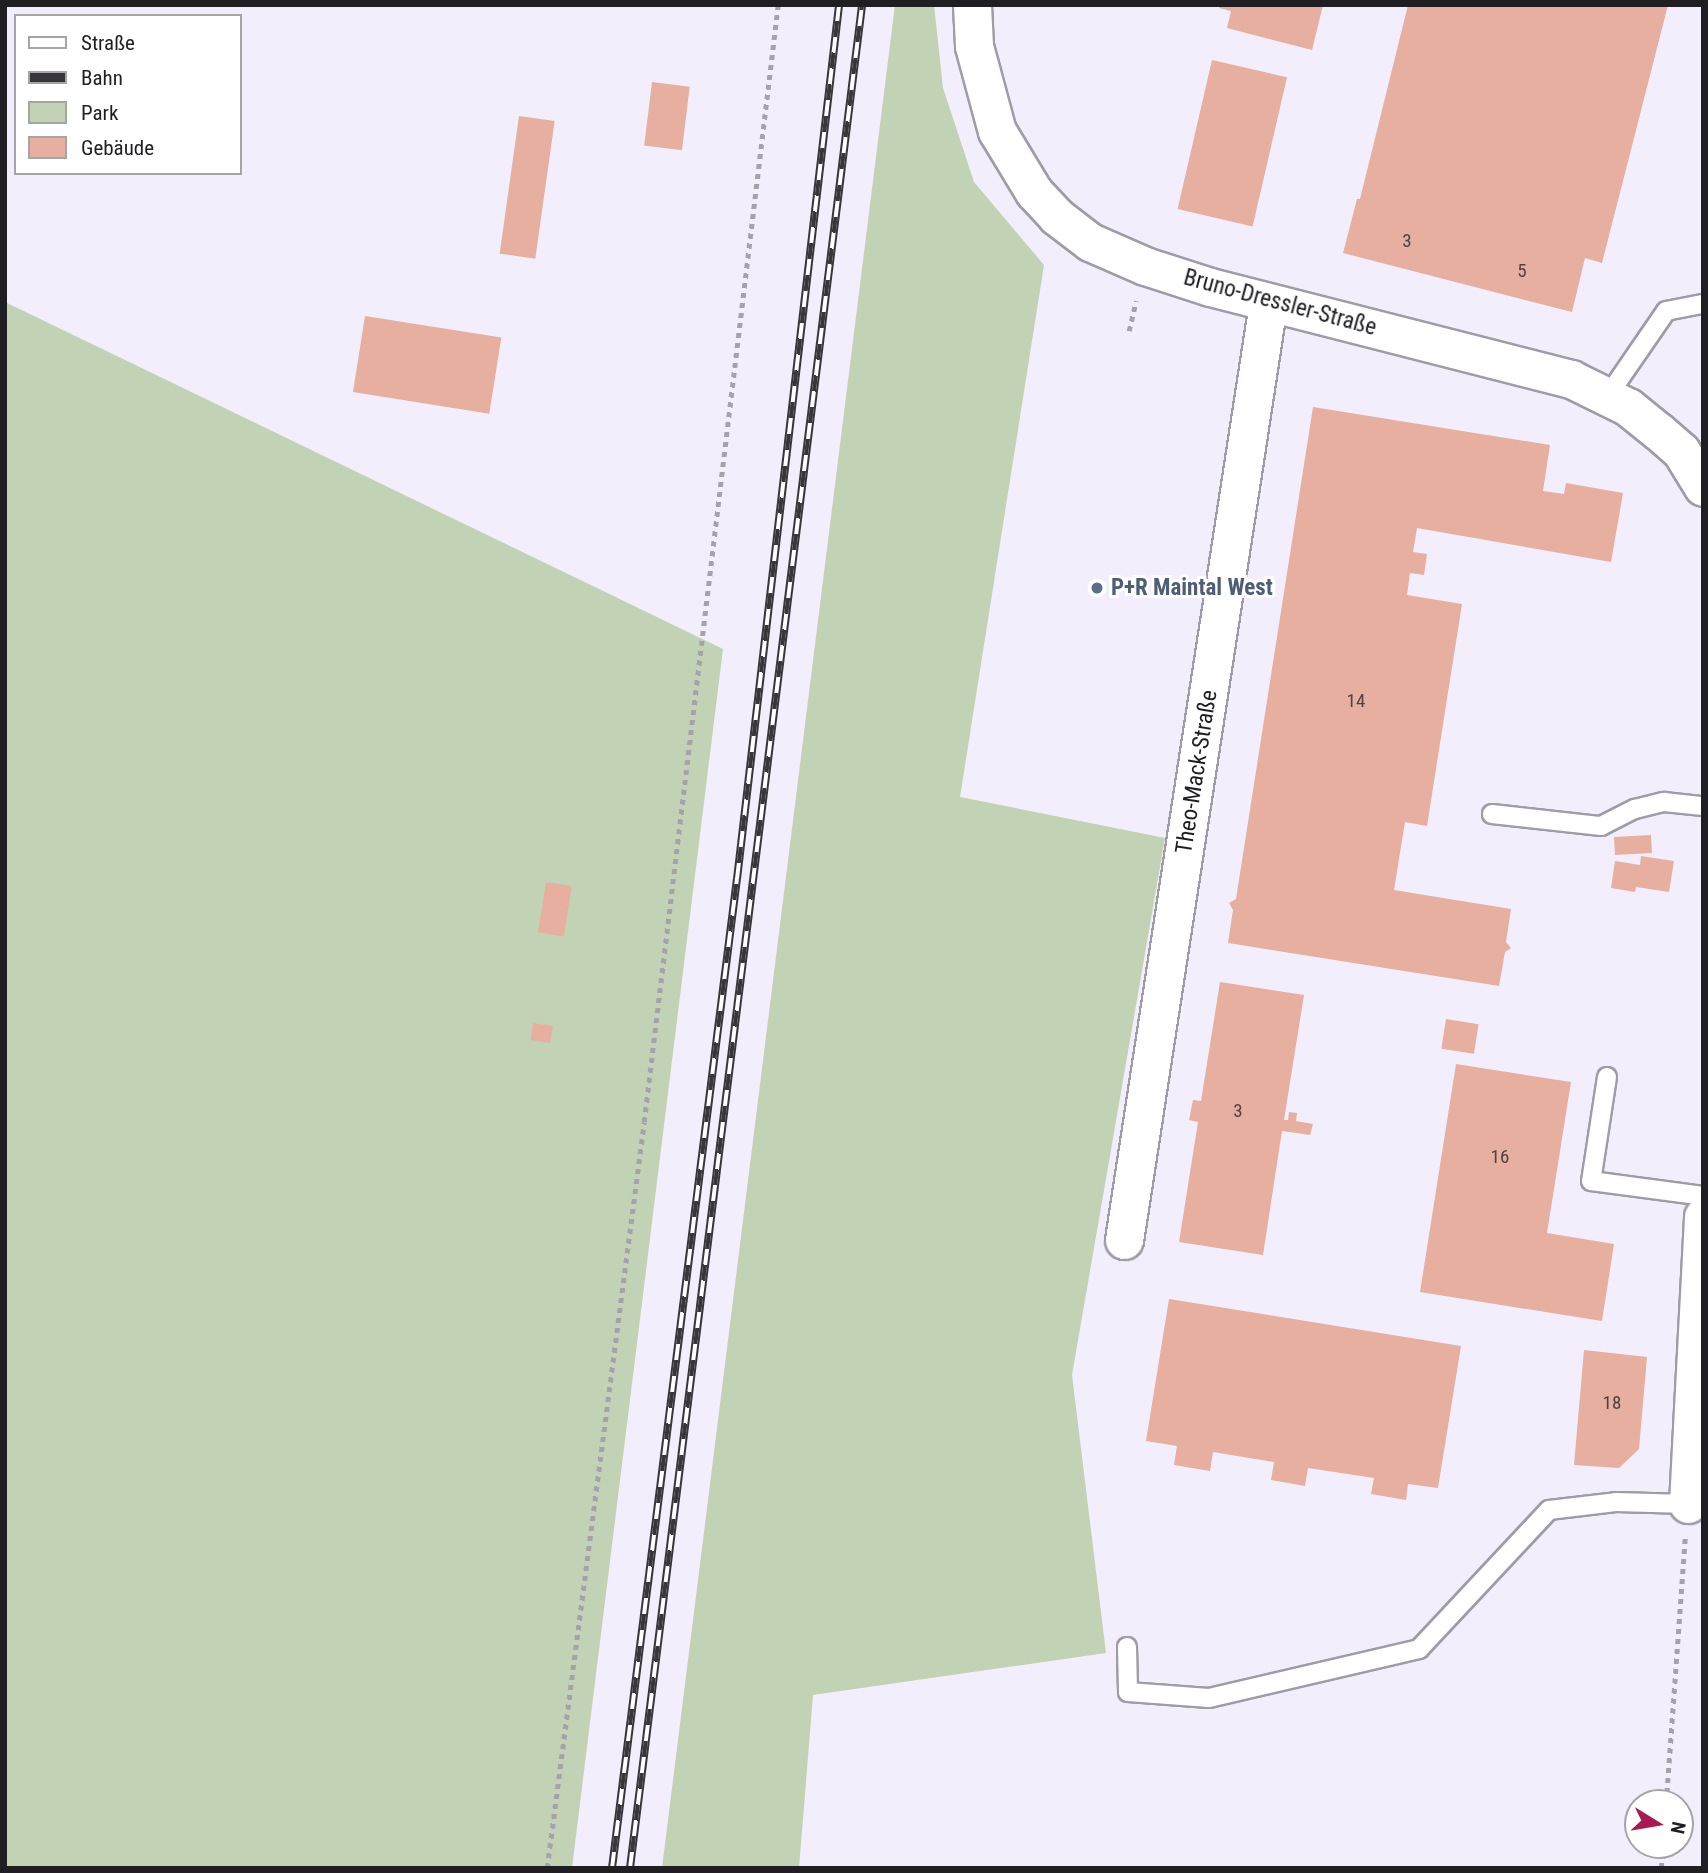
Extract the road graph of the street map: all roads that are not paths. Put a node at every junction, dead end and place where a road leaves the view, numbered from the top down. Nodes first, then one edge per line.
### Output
1 (972, 5) edge
2 (1268, 303) junction
3 (1703, 304) edge
4 (1607, 397) junction
5 (1701, 480) edge
6 (1703, 806) edge
7 (1492, 814) dead end
8 (1607, 1077) dead end
9 (1703, 1196) edge
10 (1703, 1216) edge
11 (1124, 1240) dead end
12 (1688, 1504) joint
13 (1127, 1647) dead end

1 - 2 street, Bruno-Dressler-Straße
2 - 4 street, Bruno-Dressler-Straße
2 - 11 street, Theo-Mack-Straße
3 - 4 lane
4 - 5 street, Bruno-Dressler-Straße
6 - 7 lane
8 - 9 lane
10 - 12 street
12 - 13 lane

